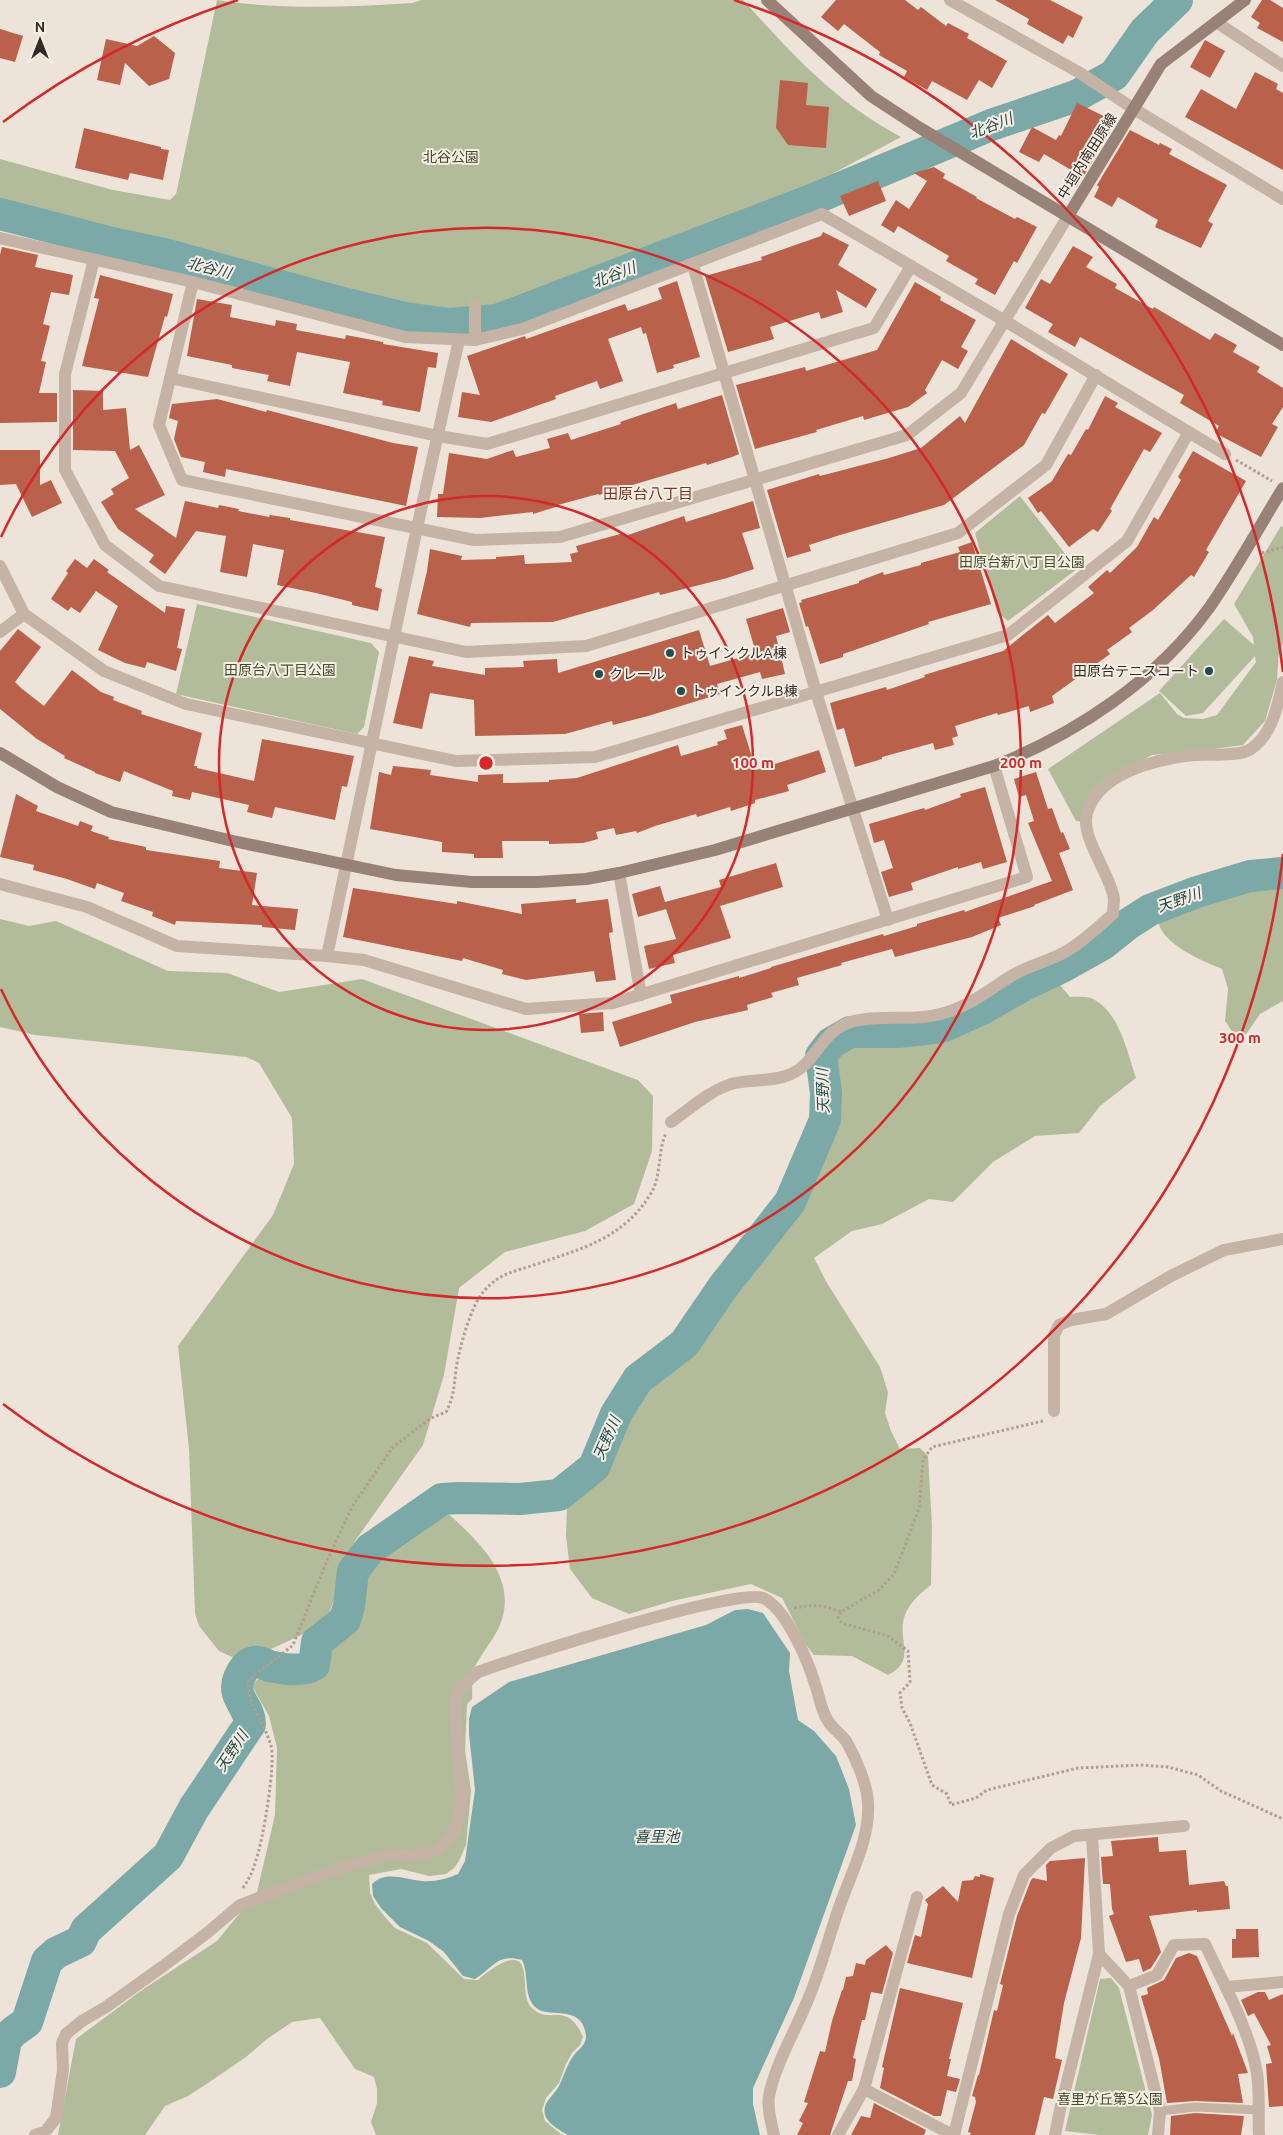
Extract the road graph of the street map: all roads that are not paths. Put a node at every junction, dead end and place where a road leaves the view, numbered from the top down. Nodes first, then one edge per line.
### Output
1 (767, 0) edge
2 (950, 0) edge
3 (1245, 0) edge
4 (1216, 22) junction
5 (1283, 66) edge
6 (1134, 109) junction
7 (1283, 199) edge
8 (1068, 216) junction
9 (0, 238) edge
10 (94, 260) junction
11 (693, 265) junction
12 (911, 266) junction
13 (193, 282) junction
14 (475, 304) dead end
15 (1005, 321) junction
16 (475, 336) junction
17 (459, 340) junction
18 (1283, 345) edge
19 (724, 372) junction
20 (1096, 376) junction
21 (170, 378) junction
22 (1189, 432) junction
23 (438, 436) junction
24 (1225, 454) road end
25 (755, 480) junction
26 (1283, 488) edge
27 (417, 528) junction
28 (0, 566) edge
29 (786, 584) junction
30 (24, 614) junction
31 (0, 632) edge
32 (395, 637) junction
33 (1283, 682) edge
34 (816, 692) junction
35 (373, 745) junction
36 (0, 753) edge
37 (994, 766) junction
38 (855, 808) junction
39 (348, 864) junction
40 (619, 873) junction
41 (0, 884) edge
42 (888, 920) junction
43 (327, 956) junction
44 (641, 994) junction
45 (671, 1122) road end
46 (1283, 1239) edge
47 (1054, 1411) road end
48 (1184, 1826) dead end
49 (1092, 1835) junction
50 (917, 1897) dead end
51 (1099, 1954) junction
52 (1283, 1982) edge
53 (1129, 1986) junction
54 (1226, 1988) junction
55 (864, 2089) junction
56 (1160, 2110) junction
57 (1258, 2110) junction
58 (35, 2135) edge
59 (774, 2135) edge
60 (838, 2135) edge
61 (953, 2135) edge
62 (1055, 2135) edge
63 (1158, 2135) edge
64 (1259, 2135) edge

1 - 8 street, 中垣内南田原線
2 - 6 street
3 - 4 street, 中垣内南田原線
4 - 5 street
4 - 6 street, 中垣内南田原線
6 - 7 street
6 - 8 street, 中垣内南田原線
8 - 15 street
8 - 18 street
9 - 10 street
10 - 13 street
10 - 32 street
11 - 12 street
11 - 16 street
11 - 19 street
12 - 15 street
12 - 19 street
13 - 17 street
13 - 21 street
14 - 16 street
15 - 20 street
15 - 25 street
16 - 17 street
17 - 23 street
19 - 23 street
19 - 25 street
20 - 22 street
20 - 29 street
21 - 23 street
21 - 27 street
22 - 24 street
22 - 34 street
23 - 27 street
25 - 27 street
25 - 29 street
26 - 37 street
27 - 32 street
28 - 30 street
29 - 32 street
29 - 34 street
30 - 31 street
30 - 35 street
32 - 35 street
33 - 45 street
34 - 35 street
34 - 38 street
35 - 39 street
36 - 39 street
37 - 38 street
37 - 42 street
38 - 40 street
38 - 42 street
39 - 40 street
39 - 43 street
40 - 44 street
41 - 43 street
42 - 44 street
43 - 44 street
46 - 47 street
48 - 49 street
49 - 51 street
49 - 61 street
50 - 55 street
51 - 53 street
51 - 62 street
52 - 54 street
53 - 54 street
53 - 56 street
54 - 57 street
55 - 60 street
55 - 61 street
56 - 57 lane
56 - 63 street
57 - 64 street
58 - 59 street

